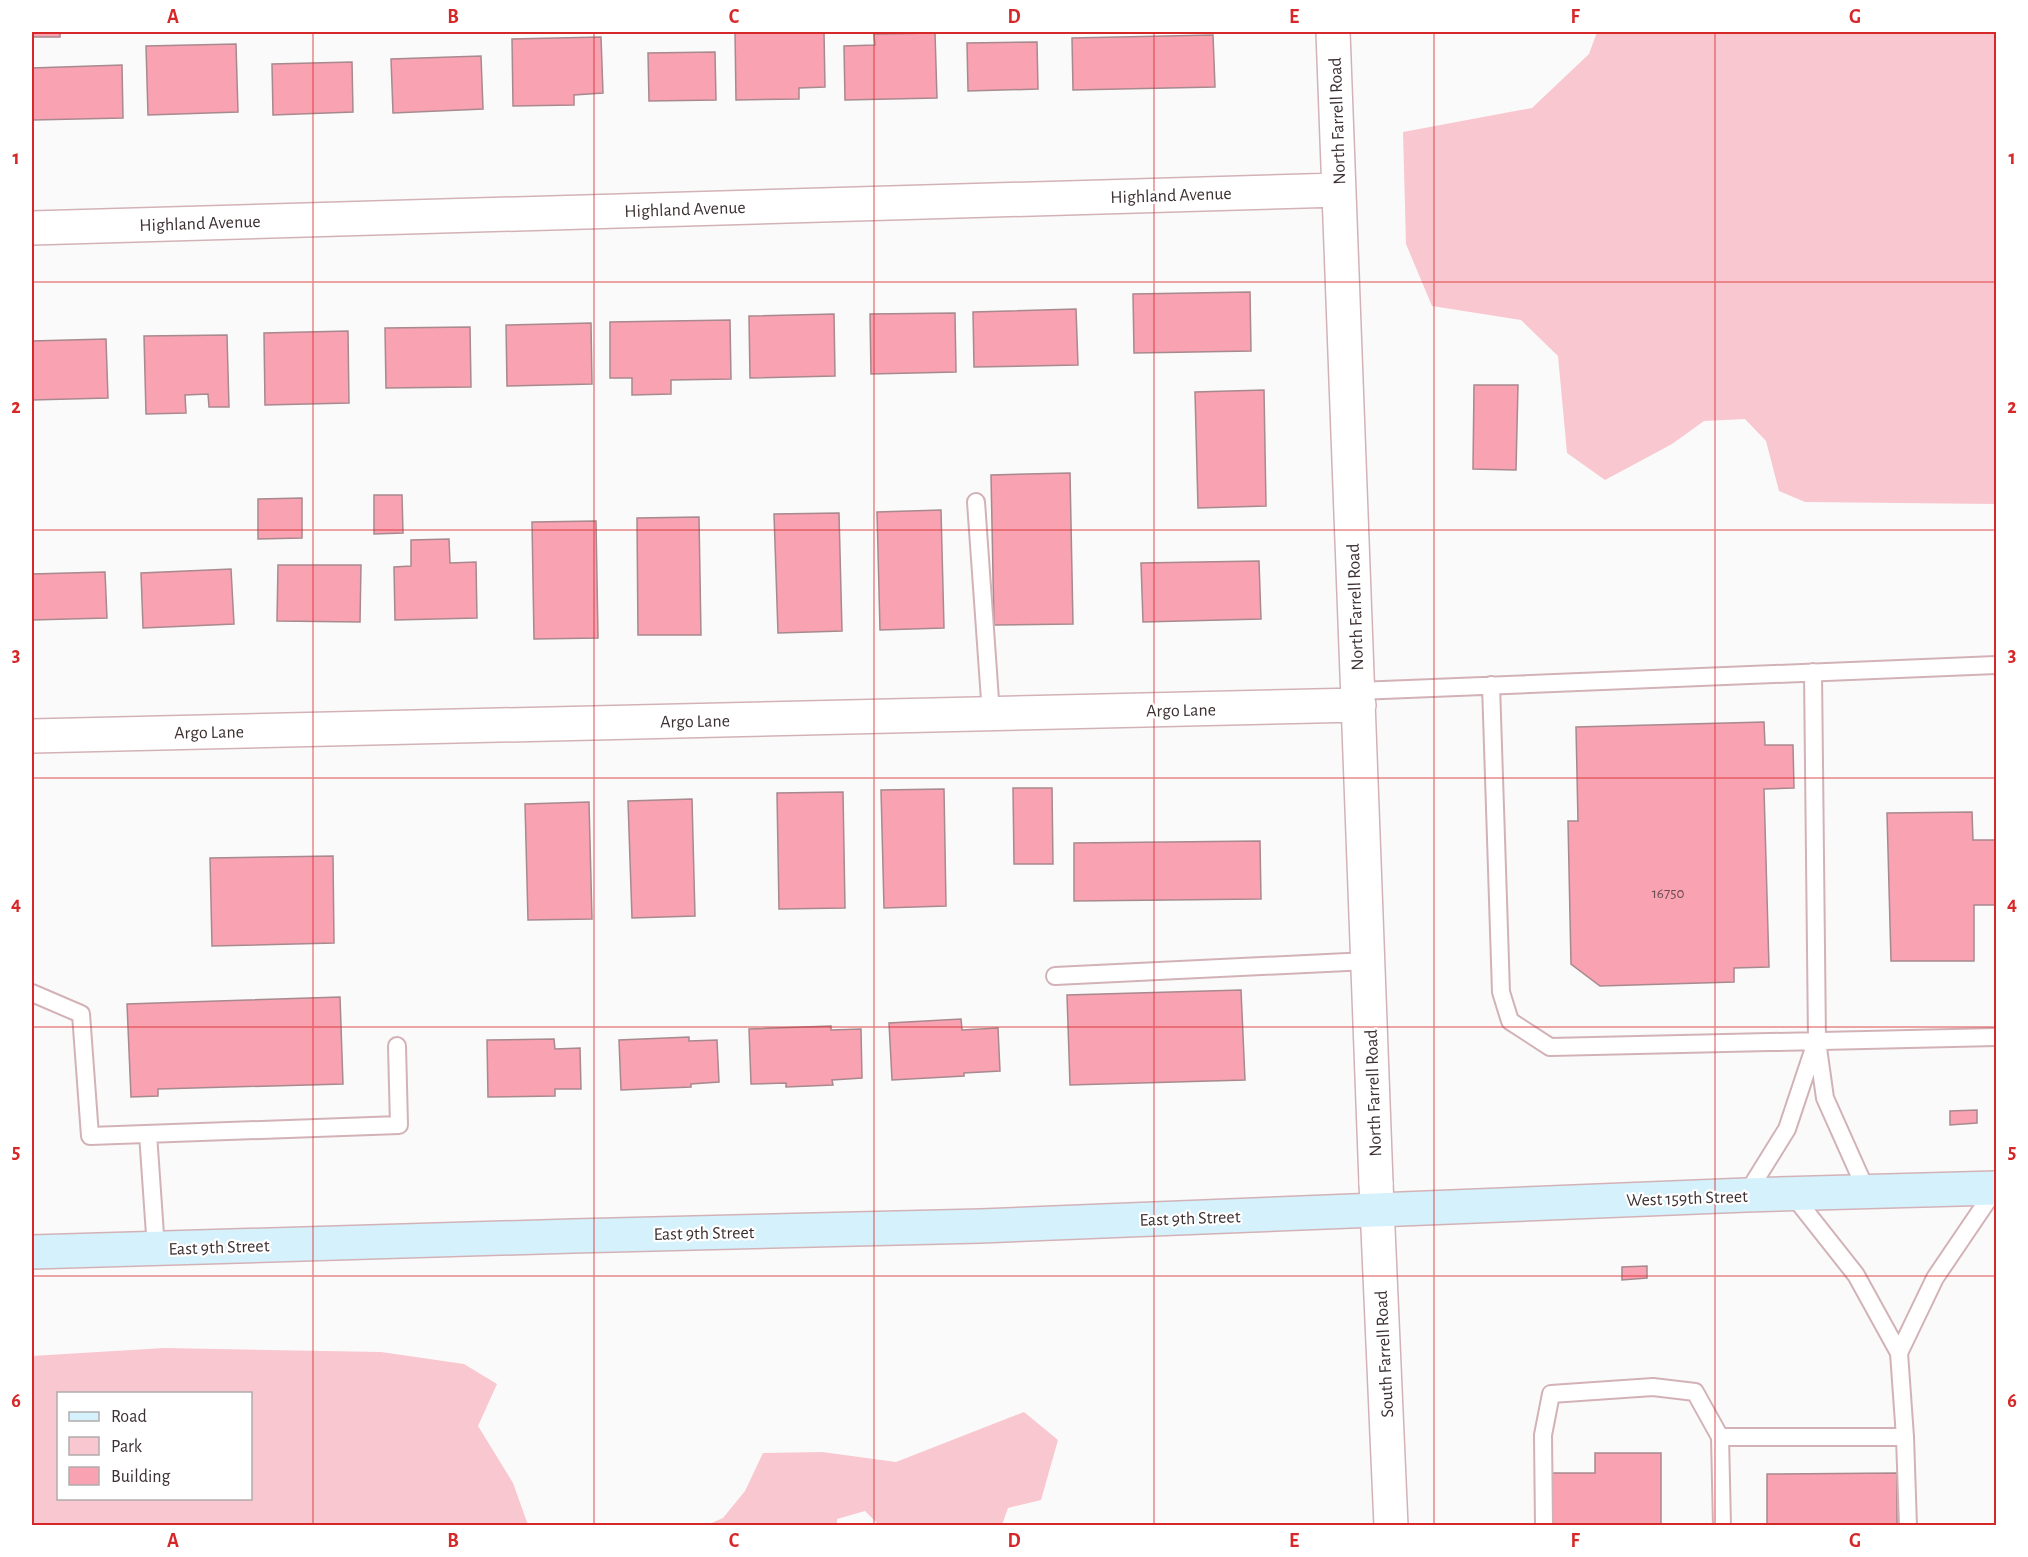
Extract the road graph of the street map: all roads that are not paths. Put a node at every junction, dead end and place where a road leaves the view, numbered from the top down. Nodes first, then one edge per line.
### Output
1 (1333, 32) edge
2 (1339, 190) junction
3 (32, 228) edge
4 (976, 502) dead end
5 (1996, 665) edge
6 (1813, 672) junction
7 (1491, 685) junction
8 (1358, 698) junction
9 (991, 714) junction
10 (32, 736) edge
11 (1368, 961) junction
12 (1055, 975) dead end
13 (32, 993) edge
14 (1996, 1037) edge
15 (1817, 1041) junction
16 (397, 1046) dead end
17 (148, 1134) junction
18 (1996, 1188) edge
19 (1867, 1192) junction
20 (1792, 1194) junction
21 (1746, 1195) junction
22 (1377, 1197) junction
23 (156, 1250) junction
24 (32, 1252) edge
25 (1899, 1353) junction
26 (1720, 1437) junction
27 (1905, 1437) junction
28 (1391, 1526) edge
29 (1544, 1526) edge
30 (1722, 1526) edge
31 (1908, 1526) edge

1 - 2 street, North Farrell Road
2 - 3 street, Highland Avenue
2 - 8 street, North Farrell Road
4 - 9 lane
5 - 6 lane
6 - 7 lane
6 - 15 lane
7 - 8 lane
7 - 15 lane
8 - 9 street, Argo Lane
8 - 11 street, North Farrell Road
9 - 10 street, Argo Lane
11 - 12 lane
11 - 22 street, North Farrell Road
13 - 17 lane
14 - 15 lane
15 - 19 lane
15 - 21 lane
16 - 17 lane
17 - 23 lane
18 - 19 main road, West 159th Street
18 - 25 lane
19 - 20 main road, West 159th Street
20 - 21 main road, West 159th Street
20 - 25 lane
21 - 22 main road, West 159th Street
22 - 23 main road, East 9th Street
22 - 28 street, South Farrell Road
23 - 24 main road, East 9th Street
25 - 27 lane
26 - 27 lane
26 - 29 lane
26 - 30 lane
27 - 31 lane

